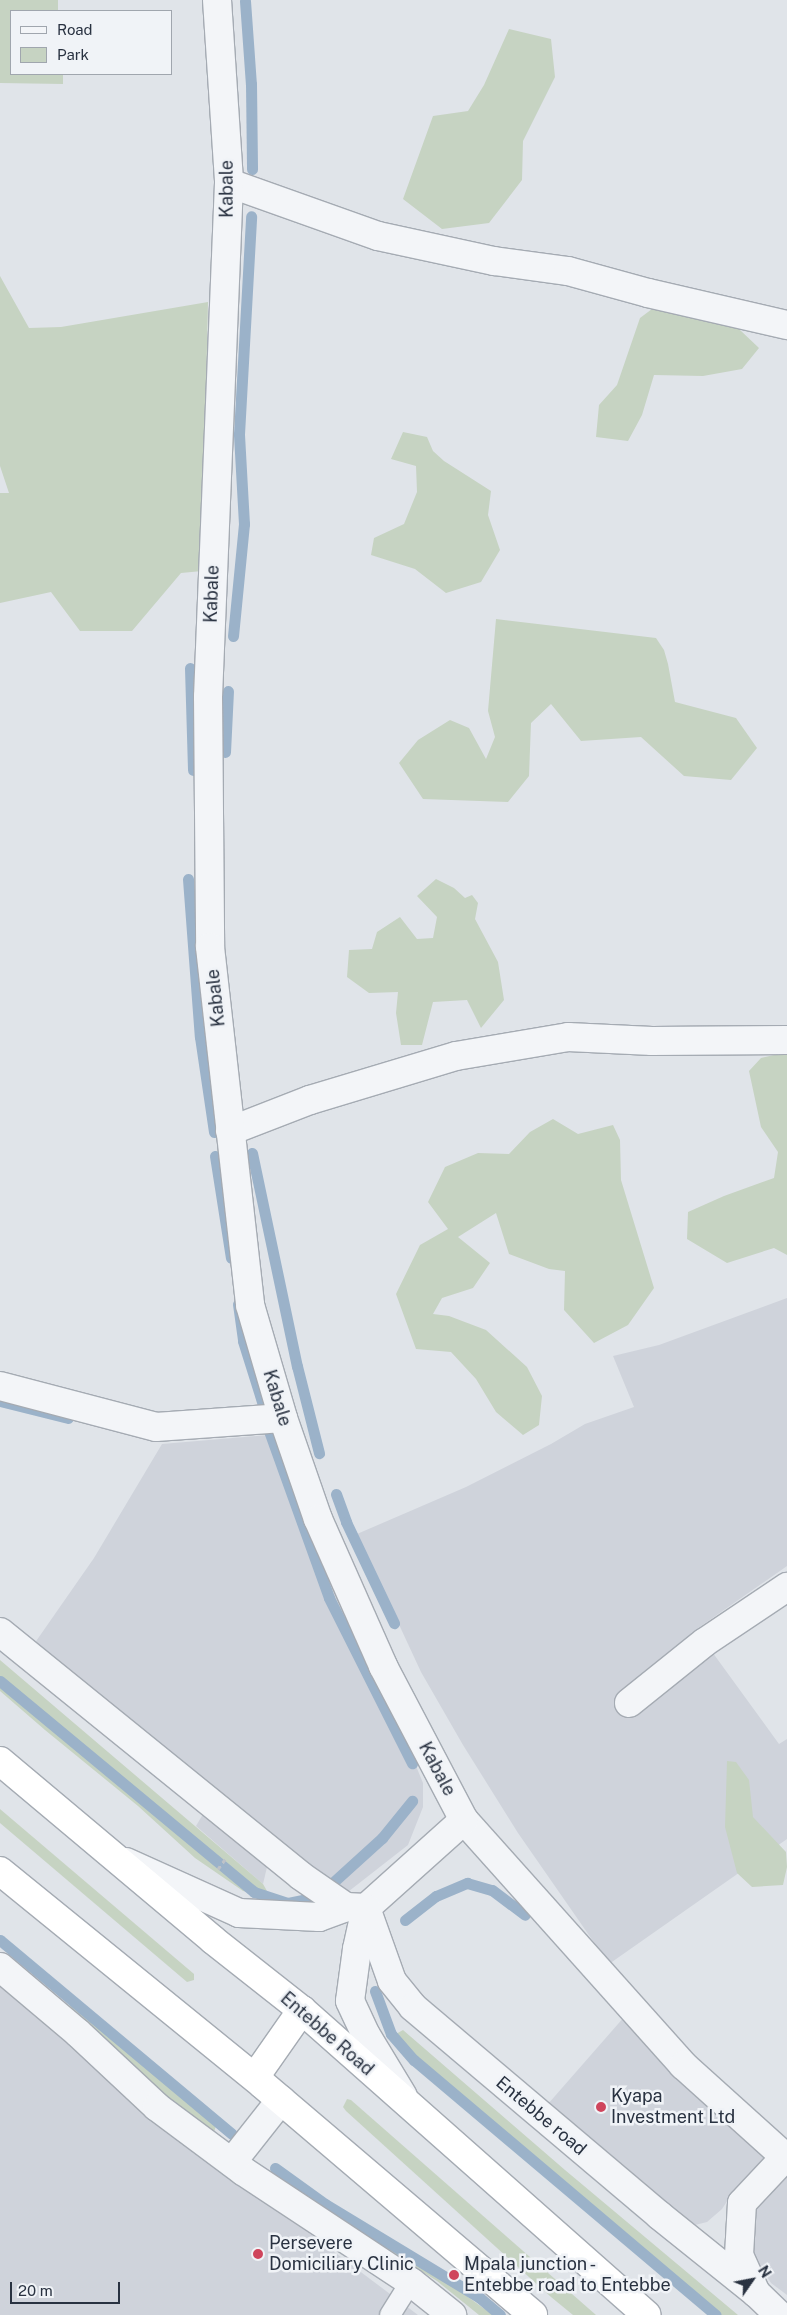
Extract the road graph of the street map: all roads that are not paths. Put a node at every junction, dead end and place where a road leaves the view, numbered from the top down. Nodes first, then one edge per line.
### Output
1 (217, 0) edge
2 (229, 183) junction
3 (787, 325) edge
4 (787, 1040) edge
5 (230, 1131) junction
6 (0, 1386) edge
7 (283, 1418) junction
8 (787, 1587) edge
9 (0, 1632) edge
10 (630, 1703) dead end
11 (0, 1761) edge
12 (464, 1820) junction
13 (111, 1855) junction
14 (0, 1871) edge
15 (356, 1908) junction
16 (0, 1967) edge
17 (302, 2010) junction
18 (255, 2077) junction
19 (281, 2100) junction
20 (408, 2103) junction
21 (786, 2156) edge
22 (232, 2162) junction
23 (411, 2282) junction
24 (756, 2293) junction
25 (390, 2315) edge
26 (452, 2315) edge
27 (532, 2315) edge
28 (647, 2315) edge
29 (779, 2315) edge

1 - 2 street, Kabale
2 - 3 street
2 - 5 street, Kabale
4 - 5 street
5 - 7 street, Kabale
6 - 7 street
7 - 12 street, Kabale
8 - 10 street
9 - 15 street
11 - 13 highway, Entebbe Road
12 - 15 street
12 - 21 street, Kabale
13 - 15 street
13 - 17 highway, Entebbe Road
14 - 18 highway
15 - 20 street
15 - 24 street, Entebbe road
16 - 22 street
17 - 18 highway
17 - 20 highway, Entebbe Road
18 - 19 highway
19 - 22 street
19 - 27 highway
20 - 28 highway, Entebbe Road
21 - 24 street, Entebbe road
22 - 23 street
23 - 25 lane
23 - 26 street
24 - 29 street, Entebbe road

